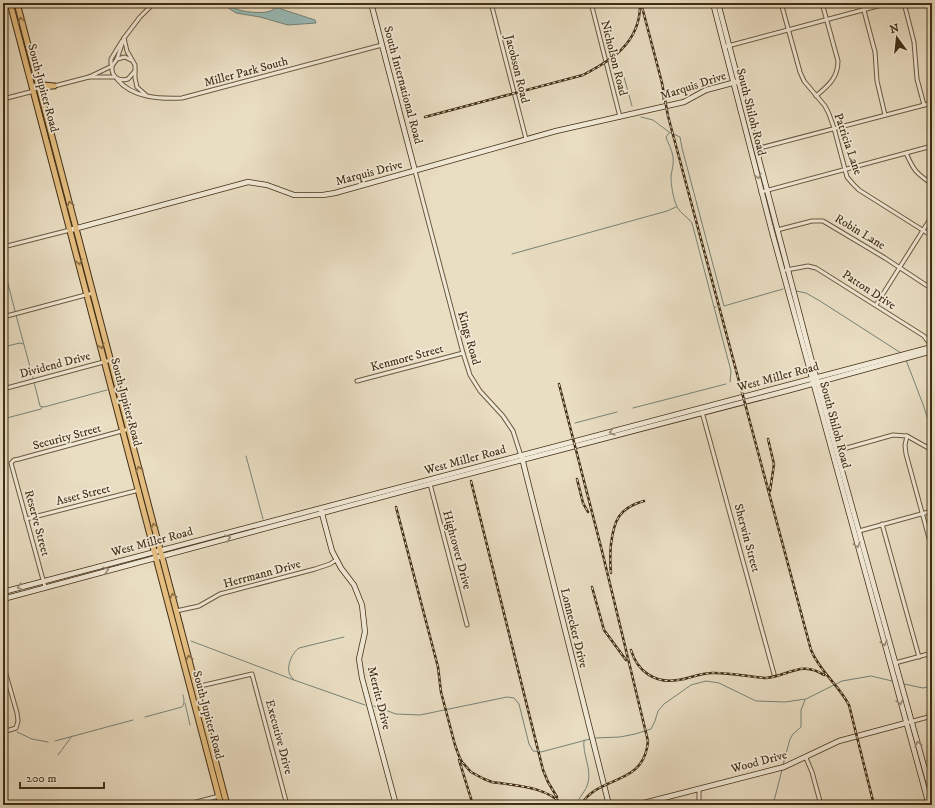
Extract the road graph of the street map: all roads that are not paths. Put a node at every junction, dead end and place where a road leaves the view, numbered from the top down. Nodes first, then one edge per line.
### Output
1 (10, 3) edge
2 (17, 3) edge
3 (154, 3) edge
4 (371, 3) edge
5 (491, 3) edge
6 (590, 3) edge
7 (713, 3) edge
8 (718, 3) edge
9 (781, 3) edge
10 (822, 3) edge
11 (862, 3) edge
12 (889, 3) edge
13 (904, 3) edge
14 (864, 10) junction
15 (826, 20) junction
16 (788, 30) junction
17 (25, 35) junction
18 (19, 36) junction
19 (124, 38) junction
20 (382, 45) junction
21 (727, 47) junction
22 (117, 59) junction
23 (132, 61) junction
24 (112, 66) junction
25 (135, 70) junction
26 (89, 77) junction
27 (37, 78) junction
28 (116, 78) junction
29 (736, 82) junction
30 (54, 86) junction
31 (40, 90) junction
32 (34, 91) junction
33 (147, 96) junction
34 (816, 96) junction
35 (3, 100) edge
36 (932, 103) edge
37 (924, 105) junction
38 (885, 115) junction
39 (620, 117) junction
40 (834, 128) junction
41 (526, 139) junction
42 (932, 146) edge
43 (753, 149) junction
44 (906, 153) junction
45 (55, 160) junction
46 (845, 169) junction
47 (415, 171) junction
48 (932, 184) edge
49 (764, 191) junction
50 (932, 216) edge
51 (76, 228) junction
52 (70, 230) junction
53 (774, 231) junction
54 (923, 231) junction
55 (932, 236) edge
56 (3, 248) edge
57 (900, 268) junction
58 (785, 271) junction
59 (932, 289) edge
60 (93, 293) junction
61 (87, 295) junction
62 (876, 305) junction
63 (3, 317) edge
64 (102, 328) junction
65 (96, 329) junction
66 (932, 350) edge
67 (463, 353) junction
68 (108, 360) junction
69 (815, 380) junction
70 (357, 381) dead end
71 (3, 389) edge
72 (120, 394) junction
73 (114, 396) junction
74 (702, 411) junction
75 (129, 429) junction
76 (123, 431) junction
77 (907, 436) junction
78 (932, 450) edge
79 (835, 451) junction
80 (522, 458) junction
81 (11, 464) joint
82 (430, 482) junction
83 (142, 489) junction
84 (321, 511) junction
85 (932, 511) edge
86 (922, 513) junction
87 (26, 519) junction
88 (882, 524) junction
89 (857, 532) junction
90 (932, 549) edge
91 (158, 553) junction
92 (336, 560) junction
93 (85, 570) junction
94 (86, 576) junction
95 (43, 581) junction
96 (45, 587) junction
97 (3, 592) edge
98 (3, 599) edge
99 (174, 612) junction
100 (466, 625) dead end
101 (932, 653) edge
102 (919, 657) junction
103 (896, 663) junction
104 (3, 664) edge
105 (890, 664) junction
106 (774, 674) dead end
107 (196, 687) junction
108 (190, 688) junction
109 (932, 716) edge
110 (912, 721) junction
111 (906, 723) junction
112 (207, 728) junction
113 (201, 730) junction
114 (3, 732) edge
115 (806, 758) junction
116 (699, 788) junction
117 (222, 795) junction
118 (932, 795) edge
119 (185, 805) edge
120 (222, 805) edge
121 (227, 805) edge
122 (287, 805) edge
123 (396, 805) edge
124 (609, 805) edge
125 (636, 805) edge
126 (699, 805) edge
127 (821, 805) edge
128 (929, 805) edge

1 - 18 main road, South Jupiter Road
17 -> 2 main road, South Jupiter Road
3 - 19 street
4 - 20 main road, South International Road
5 - 41 street, Jacobson Road
6 - 39 street, Nicholson Road
7 - 21 main road, South Shiloh Road
8 - 21 main road, South Shiloh Road
9 - 16 street, Patricia Lane
10 - 15 street
11 - 14 street
12 - 14 street
13 - 37 street
14 - 15 street
14 - 38 street
15 - 16 street
15 - 34 street
16 - 21 street
16 - 34 street, Patricia Lane
17 - 18 main road
17 - 27 main road, South Jupiter Road
18 - 32 main road, South Jupiter Road
19 - 22 street
19 - 23 street
19 - 24 street
20 - 33 street, Miller Park South
20 - 47 main road, South International Road
21 - 29 main road, South Shiloh Road
22 - 23 street
22 - 24 street
23 - 25 street
24 - 26 street
24 - 28 street
25 - 28 street
25 - 33 street
26 - 28 street
26 - 30 street
27 - 30 main road
27 - 31 main road, South Jupiter Road
28 - 33 street, Miller Park South
29 - 39 main road, Marquis Drive
29 - 43 main road, South Shiloh Road
30 - 31 street
31 - 32 street
31 - 45 main road, South Jupiter Road
32 - 35 street
32 - 45 main road, South Jupiter Road
34 - 40 street, Patricia Lane
36 - 37 street
37 - 38 street
38 - 40 street
39 - 41 main road, Marquis Drive
40 - 43 street
40 - 46 street, Patricia Lane
41 - 47 main road, Marquis Drive
42 - 44 street
43 - 49 main road, South Shiloh Road
44 - 46 street
44 - 48 street
51 -> 45 main road, South Jupiter Road
45 - 52 main road, South Jupiter Road
46 - 49 street
46 - 54 street, Patricia Lane
47 - 51 main road, Marquis Drive
47 - 67 street, Kings Road
49 - 53 main road, South Shiloh Road
50 - 54 street
51 - 52 main road, Marquis Drive
51 - 60 main road, South Jupiter Road
52 - 56 street, Marquis Drive
52 -> 61 main road, South Jupiter Road
53 - 57 street, Robin Lane
53 - 58 main road, South Shiloh Road
54 - 55 street, Patricia Lane
54 - 57 street
57 - 59 street, Robin Lane
57 - 62 street
58 - 62 street, Patton Drive
58 - 69 main road, South Shiloh Road
60 - 61 street
60 - 64 main road, South Jupiter Road
61 - 63 street
61 - 65 main road, South Jupiter Road
62 - 66 street, Patton Drive
64 - 65 main road
64 - 68 main road, South Jupiter Road
65 -> 68 main road, South Jupiter Road
66 - 69 main road, West Miller Road
67 - 70 street, Kenmore Street
67 - 80 street, Kings Road
68 - 71 street, Dividend Drive
68 - 72 main road, South Jupiter Road
68 - 73 main road, South Jupiter Road
69 - 74 main road, West Miller Road
69 - 74 main road, West Miller Road
69 - 79 main road, South Shiloh Road
72 - 73 main road
72 - 75 main road, South Jupiter Road
73 - 76 main road, South Jupiter Road
74 - 80 main road, West Miller Road
74 - 106 street, Sherwin Street
75 - 76 street, Security Street
83 -> 75 main road, South Jupiter Road
76 - 81 street, Security Street
76 - 83 main road, South Jupiter Road
77 - 78 street
77 - 79 street
77 - 86 street
79 - 89 main road, South Shiloh Road
80 - 82 main road, West Miller Road
80 - 124 main road, Lonnecker Drive
81 - 87 street, Reserve Street
82 - 84 main road, West Miller Road
82 - 100 street, Hightower Drive
83 - 87 street, Asset Street
83 - 91 main road, South Jupiter Road
84 - 91 main road, West Miller Road
84 - 92 main road, Merritt Drive
85 - 86 street
86 - 88 street
86 - 90 street
87 - 95 street, Reserve Street
88 - 89 street
88 - 102 street
89 - 103 main road, South Shiloh Road
89 -> 105 main road, South Shiloh Road
91 - 93 main road, West Miller Road
94 -> 91 main road, West Miller Road
91 - 99 main road, South Jupiter Road
92 - 99 street, Herrmann Drive
92 - 123 main road, Merritt Drive
93 - 94 main road
93 - 95 main road, West Miller Road
94 - 96 main road, West Miller Road
95 - 96 street, Reserve Street
95 -> 97 main road, West Miller Road
96 - 98 main road, West Miller Road
107 -> 99 main road, South Jupiter Road
99 - 108 main road, South Jupiter Road
101 - 102 street
102 - 103 street
103 - 105 street
103 - 110 main road, South Shiloh Road
104 - 114 street
105 -> 111 main road, South Shiloh Road
107 - 108 street
107 - 112 main road, South Jupiter Road
107 - 122 street, Executive Drive
108 - 113 main road, South Jupiter Road
109 - 110 street
110 - 111 street
118 -> 110 main road, South Shiloh Road
111 - 115 main road, Wood Drive
111 - 128 main road, South Shiloh Road
112 - 113 main road
112 - 117 main road, South Jupiter Road
113 - 117 main road, South Jupiter Road
115 - 116 main road, Wood Drive
115 - 127 street
116 - 125 main road, Wood Drive
116 - 126 street
117 - 119 street
117 - 120 main road, South Jupiter Road
117 - 121 main road, South Jupiter Road

